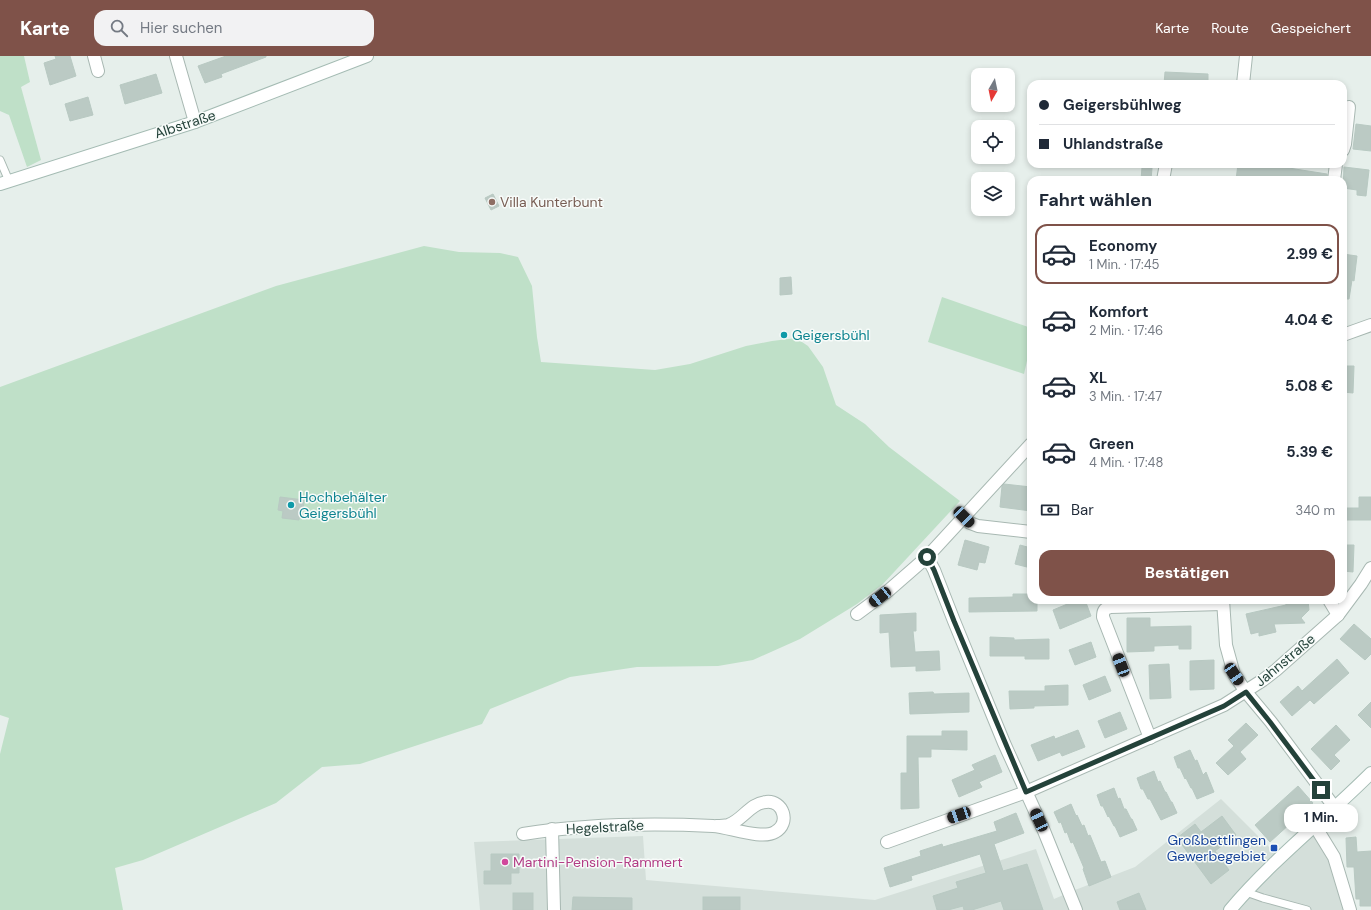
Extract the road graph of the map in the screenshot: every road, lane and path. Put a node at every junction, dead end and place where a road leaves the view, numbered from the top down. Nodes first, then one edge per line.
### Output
1 (94, 56) edge
2 (177, 56) edge
3 (368, 56) edge
4 (1246, 56) edge
5 (98, 71) dead end
6 (1243, 80) edge
7 (1349, 107) dead end
8 (195, 122) junction
9 (1347, 126) edge
10 (0, 160) edge
11 (5, 183) edge
12 (1371, 325) edge
13 (1347, 334) edge
14 (1027, 448) edge
15 (964, 517) junction
16 (1027, 532) edge
17 (927, 557) junction
18 (1371, 568) edge
19 (1347, 603) edge
20 (1166, 604) edge
21 (1223, 604) edge
22 (1331, 604) edge
23 (1346, 604) edge
24 (857, 614) dead end
25 (1338, 615) junction
26 (1246, 692) junction
27 (1150, 738) junction
28 (1371, 773) edge
29 (1026, 792) junction
30 (1335, 808) junction
31 (716, 826) junction
32 (1315, 826) junction
33 (552, 829) junction
34 (523, 834) dead end
35 (887, 842) dead end
36 (1246, 892) junction
37 (554, 910) edge
38 (1076, 910) edge
39 (1230, 910) edge
40 (1307, 910) edge
41 (1350, 910) edge

1 - 5 street
2 - 8 street
3 - 8 street, Albstraße
4 - 6 street
7 - 9 street
8 - 11 street, Albstraße
10 - 11 lane
12 - 13 street
14 - 15 street
15 - 16 street
15 - 17 street
17 - 24 street
17 - 29 street
18 - 19 street, Jahnstraße
20 - 27 street
21 - 26 street
22 - 25 street
23 - 25 street, Jahnstraße
25 - 26 street, Jahnstraße
26 - 27 street, Jahnstraße
26 - 30 street
27 - 29 street, Jahnstraße
28 - 30 street
29 - 35 street, Jahnstraße
29 - 38 street
30 - 32 street
31 - 31 street, Hegelstraße
31 - 33 street, Hegelstraße
32 - 36 street
32 - 41 street
33 - 34 street
33 - 37 street, Hegelstraße
36 - 39 street
36 - 40 lane

